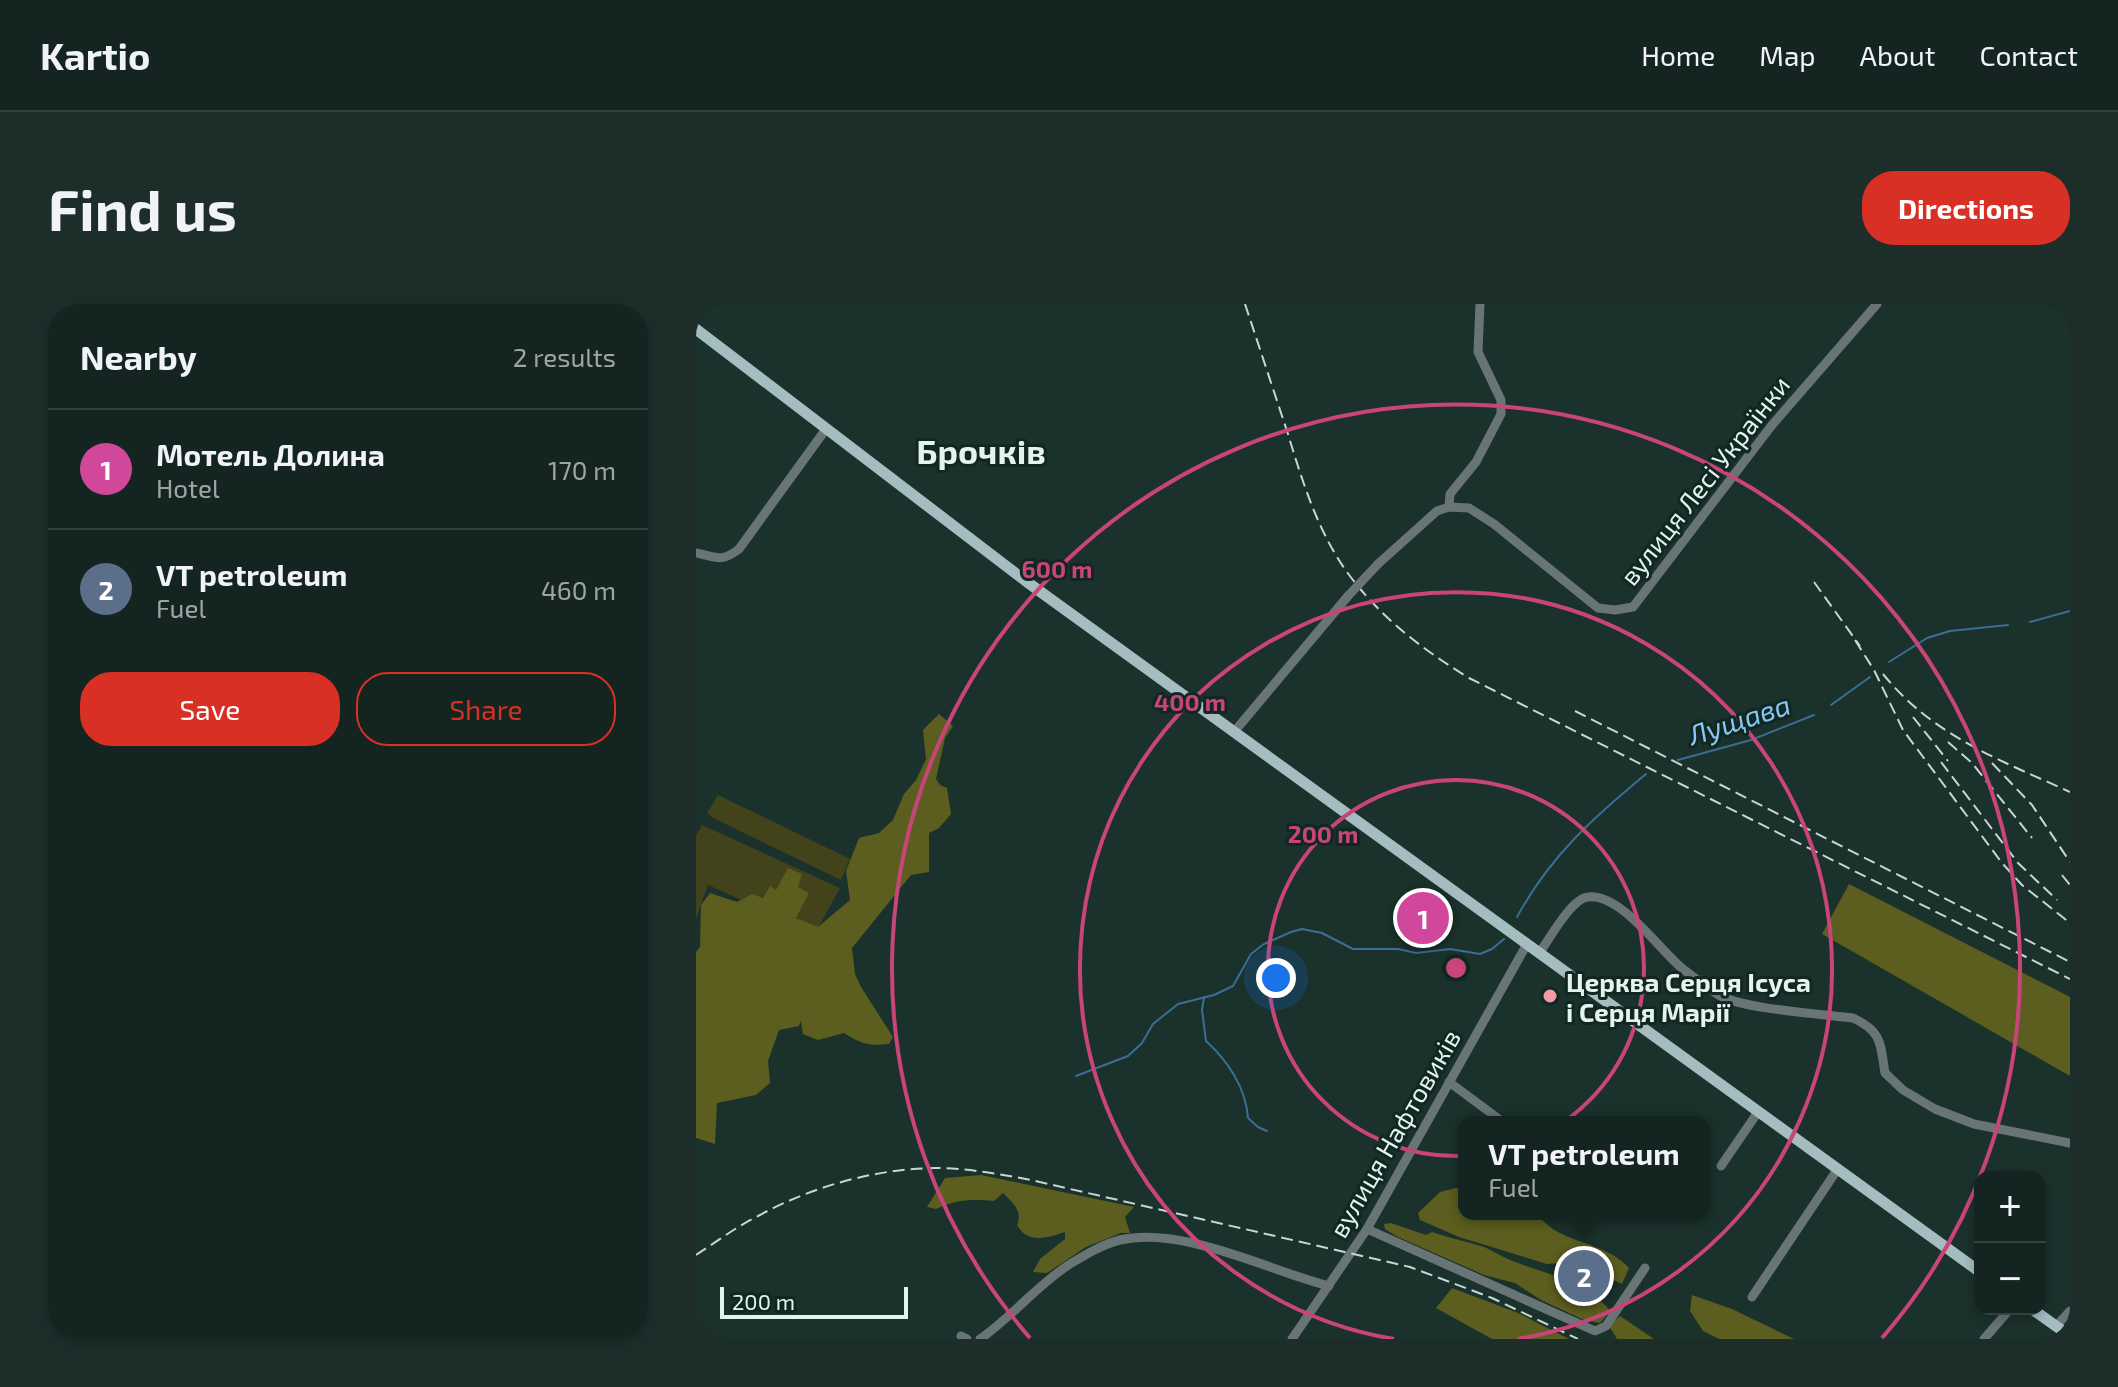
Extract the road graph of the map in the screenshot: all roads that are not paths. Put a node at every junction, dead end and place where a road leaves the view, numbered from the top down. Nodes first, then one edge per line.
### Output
1 (1480, 304) edge
2 (1877, 304) edge
3 (696, 329) edge
4 (826, 429) junction
5 (1449, 507) junction
6 (696, 553) edge
7 (1234, 732) junction
8 (1527, 944) junction
9 (1540, 952) junction
10 (1449, 1082) junction
11 (1758, 1112) junction
12 (1495, 1116) edge
13 (2070, 1143) edge
14 (1721, 1166) dead end
15 (1837, 1170) junction
16 (1367, 1229) junction
17 (1645, 1268) dead end
18 (1974, 1268) edge
19 (1329, 1286) junction
20 (1752, 1297) dead end
21 (2070, 1311) edge
22 (2005, 1315) edge
23 (2040, 1315) edge
24 (2056, 1326) junction
25 (2070, 1336) edge
26 (980, 1339) edge
27 (1292, 1339) edge
28 (1984, 1339) edge

1 - 5 street
2 - 5 street, вулиця Лесі Українки
3 - 4 main road
4 - 6 street
4 - 7 main road
5 - 7 street, bridge
7 - 8 main road
8 - 9 main road
8 - 10 street, вулиця Нафтовиків
9 - 11 main road
9 - 13 street
10 - 12 street
10 - 16 street, вулиця Нафтовиків
11 - 14 street
11 - 15 main road
15 - 18 main road
15 - 20 street
16 - 17 street
16 - 19 street, вулиця Нафтовиків
19 - 26 street
19 - 27 street, вулиця Нафтовиків
21 - 24 street
22 - 28 street
23 - 24 main road
24 - 25 main road

